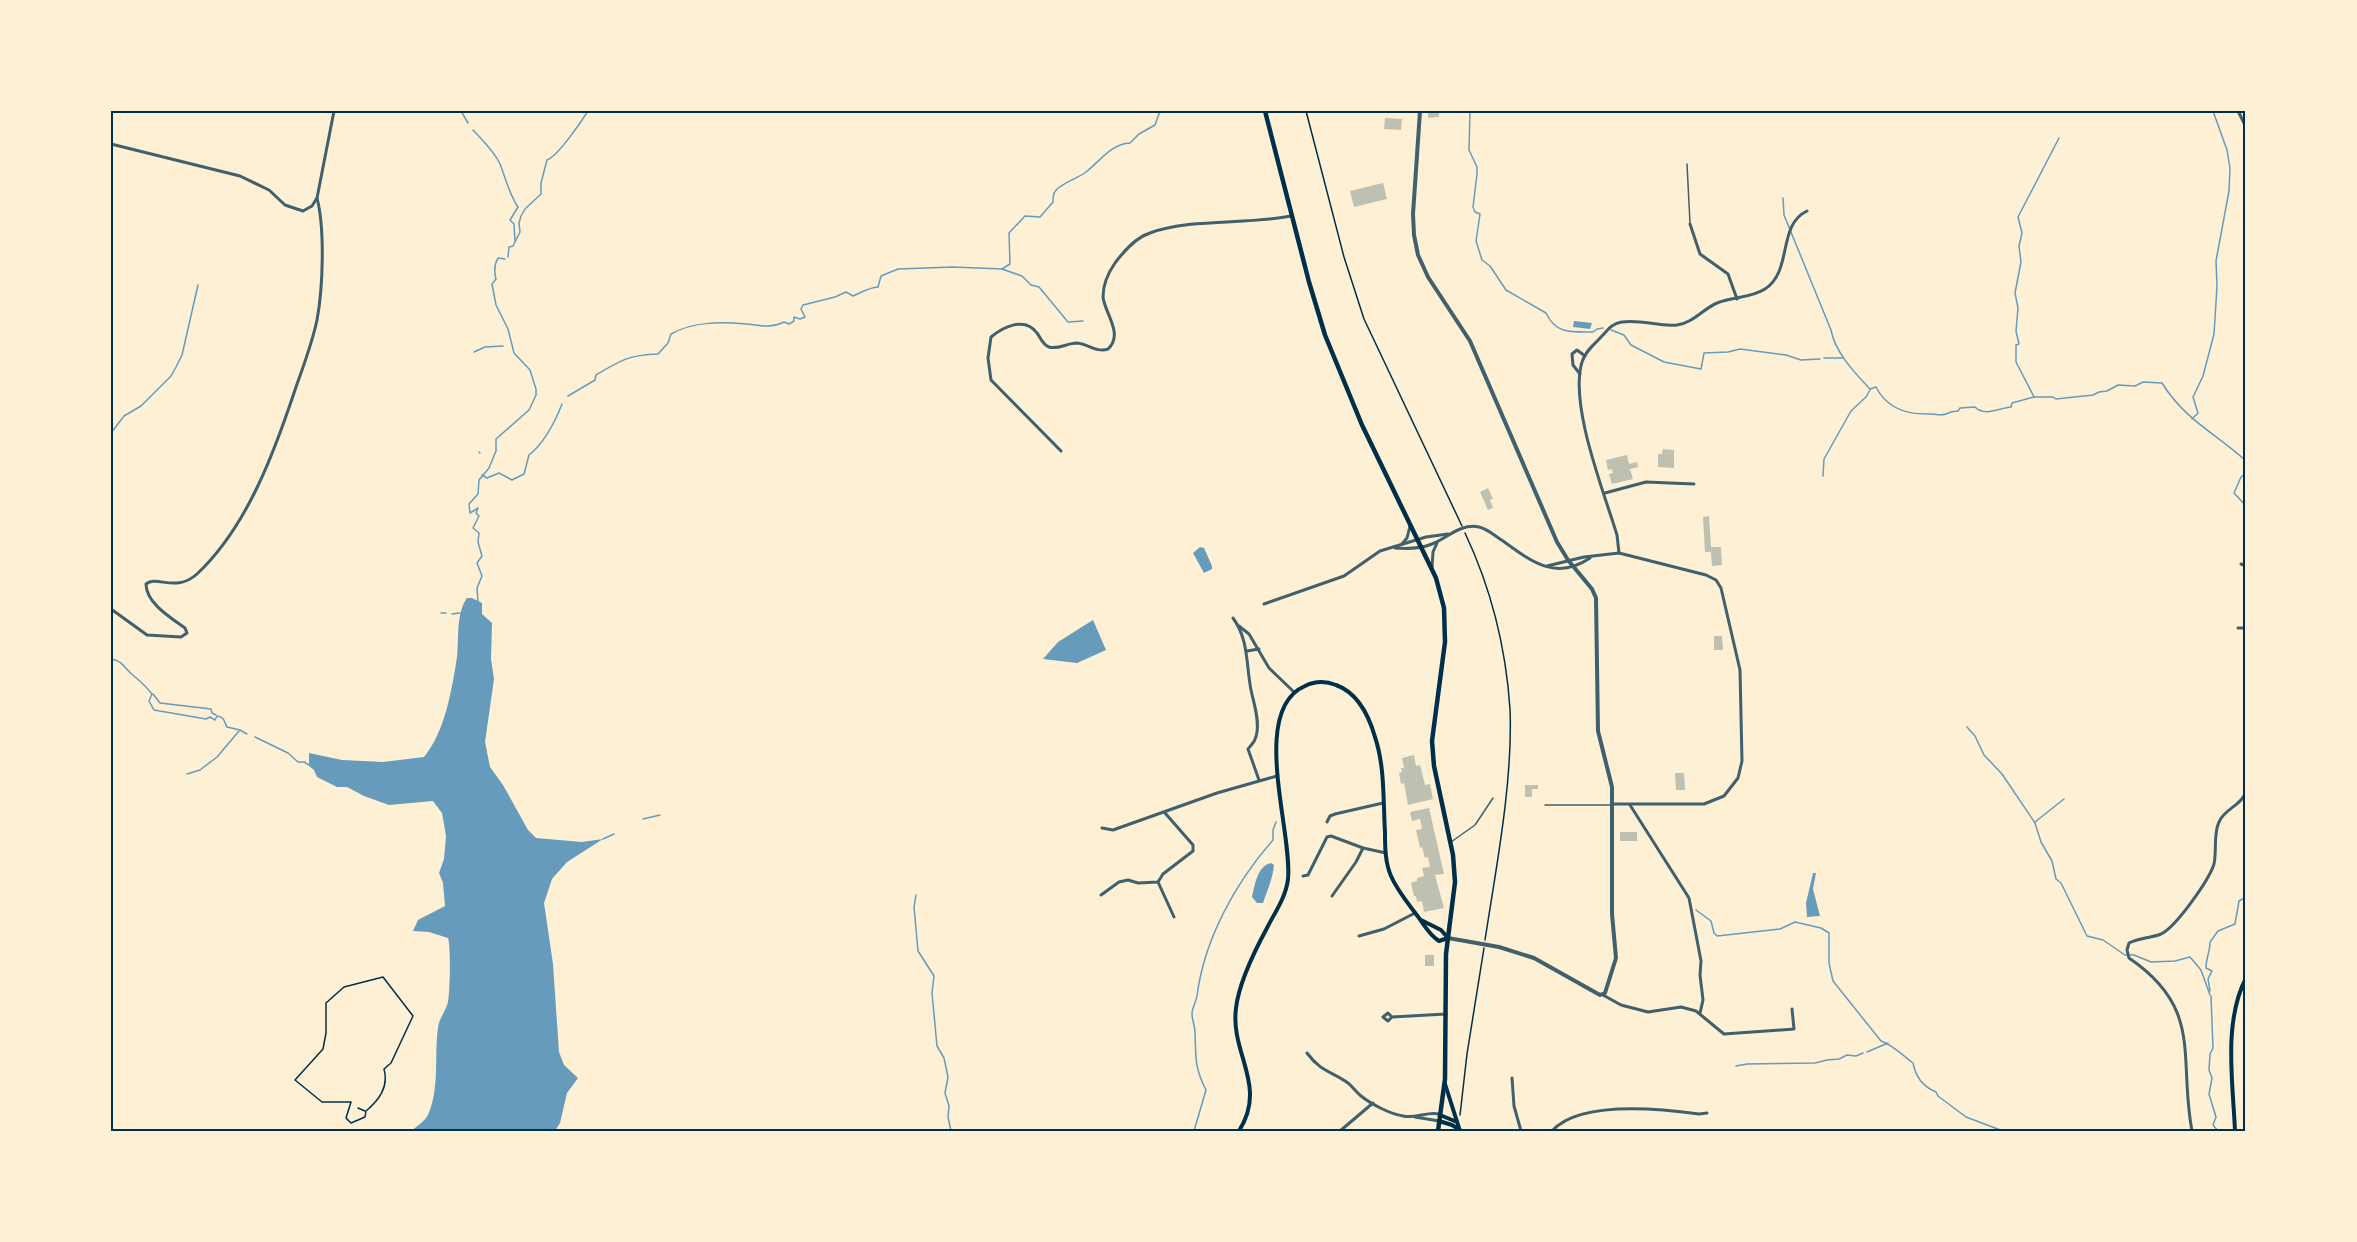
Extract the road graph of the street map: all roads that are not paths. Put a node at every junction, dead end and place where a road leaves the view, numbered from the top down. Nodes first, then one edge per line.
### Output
1 (334, 111) edge
2 (1265, 111) edge
3 (1420, 111) edge
4 (2238, 111) edge
5 (2246, 127) edge
6 (111, 144) edge
7 (1687, 164) dead end
8 (316, 198) junction
9 (1807, 211) dead end
10 (1292, 216) junction
11 (1690, 224) joint
12 (1737, 299) junction
13 (1585, 356) junction
14 (1580, 374) junction
15 (1060, 451) dead end
16 (1694, 484) dead end
17 (1605, 493) junction
18 (1410, 524) junction
19 (1449, 534) junction
20 (1418, 540) junction
21 (1438, 541) junction
22 (1397, 547) junction
23 (1421, 547) junction
24 (1620, 554) junction
25 (1591, 557) junction
26 (1568, 560) junction
27 (2241, 564) dead end
28 (1547, 566) junction
29 (2246, 566) edge
30 (1574, 568) junction
31 (1432, 569) junction
32 (1264, 604) dead end
33 (111, 609) edge
34 (1233, 618) dead end
35 (1238, 624) junction
36 (2238, 628) dead end
37 (2246, 628) edge
38 (1259, 649) junction
39 (1247, 651) junction
40 (1294, 692) junction
41 (1277, 776) junction
42 (1259, 780) junction
43 (2246, 792) edge
44 (1493, 798) dead end
45 (1383, 803) junction
46 (1612, 804) junction
47 (1545, 805) dead end
48 (1630, 805) junction
49 (1165, 813) junction
50 (1327, 822) dead end
51 (1102, 828) dead end
52 (1450, 842) junction
53 (1363, 848) junction
54 (1386, 853) junction
55 (1303, 876) dead end
56 (1158, 882) junction
57 (1101, 895) dead end
58 (1332, 896) dead end
59 (1415, 913) junction
60 (1174, 917) dead end
61 (1421, 920) junction
62 (1359, 936) dead end
63 (1448, 938) junction
64 (2246, 978) edge
65 (1603, 995) junction
66 (1792, 1009) dead end
67 (1700, 1012) junction
68 (1446, 1014) junction
69 (1392, 1017) dead end
70 (1307, 1053) dead end
71 (1512, 1078) dead end
72 (1444, 1083) junction
73 (1373, 1103) junction
74 (1707, 1113) dead end
75 (1440, 1115) junction
76 (1416, 1117) junction
77 (1439, 1121) junction
78 (1458, 1122) junction
79 (1460, 1130) edge
80 (1239, 1131) edge
81 (1340, 1131) edge
82 (1438, 1131) edge
83 (1521, 1131) edge
84 (1552, 1131) edge
85 (2192, 1131) edge
86 (2235, 1131) edge

1 - 8 street
2 - 10 main road
3 - 26 street
4 - 5 street
6 - 8 street
7 - 11 lane
8 - 33 street
9 - 12 street
10 - 15 street
10 - 18 main road
11 - 12 street
12 - 13 street
13 - 14 street
13 - 14 street
14 - 17 street
16 - 17 street
17 - 24 street
18 - 20 main road
18 - 22 street
19 - 20 street
19 - 21 street
19 - 28 street
20 - 22 street
20 - 23 main road
21 - 23 street
21 - 31 street
22 - 23 street
22 - 32 street
23 - 31 main road
24 - 25 street
24 - 48 street
25 - 26 street
25 - 30 street
26 - 28 street
26 - 30 street
27 - 29 street
28 - 30 street
30 - 46 street
31 - 52 main road
34 - 35 street
35 - 38 street
35 - 39 street
36 - 37 street
38 - 39 street
38 - 40 street
39 - 42 street
40 - 41 main road
40 - 45 main road
41 - 42 street
41 - 80 main road
42 - 49 street
43 - 85 street
44 - 52 lane
45 - 50 street
45 - 54 main road
46 - 47 lane
46 - 48 street
46 - 65 street
48 - 67 street
49 - 51 street
49 - 56 street
52 - 63 main road
53 - 54 street
53 - 55 street
53 - 58 street
54 - 59 main road
56 - 57 street
56 - 60 street
59 - 61 main road
59 - 62 street
61 - 63 main road
61 - 63 main road
63 - 65 street
63 - 68 main road
64 - 86 main road
65 - 67 street
66 - 67 street
68 - 69 street
68 - 72 main road
70 - 73 street
71 - 83 street
72 - 75 main road
72 - 78 main road
73 - 76 street
73 - 81 street
74 - 84 street
75 - 76 street
75 - 77 main road
75 - 78 main road
76 - 77 street
77 - 79 main road
77 - 82 main road
78 - 79 main road

